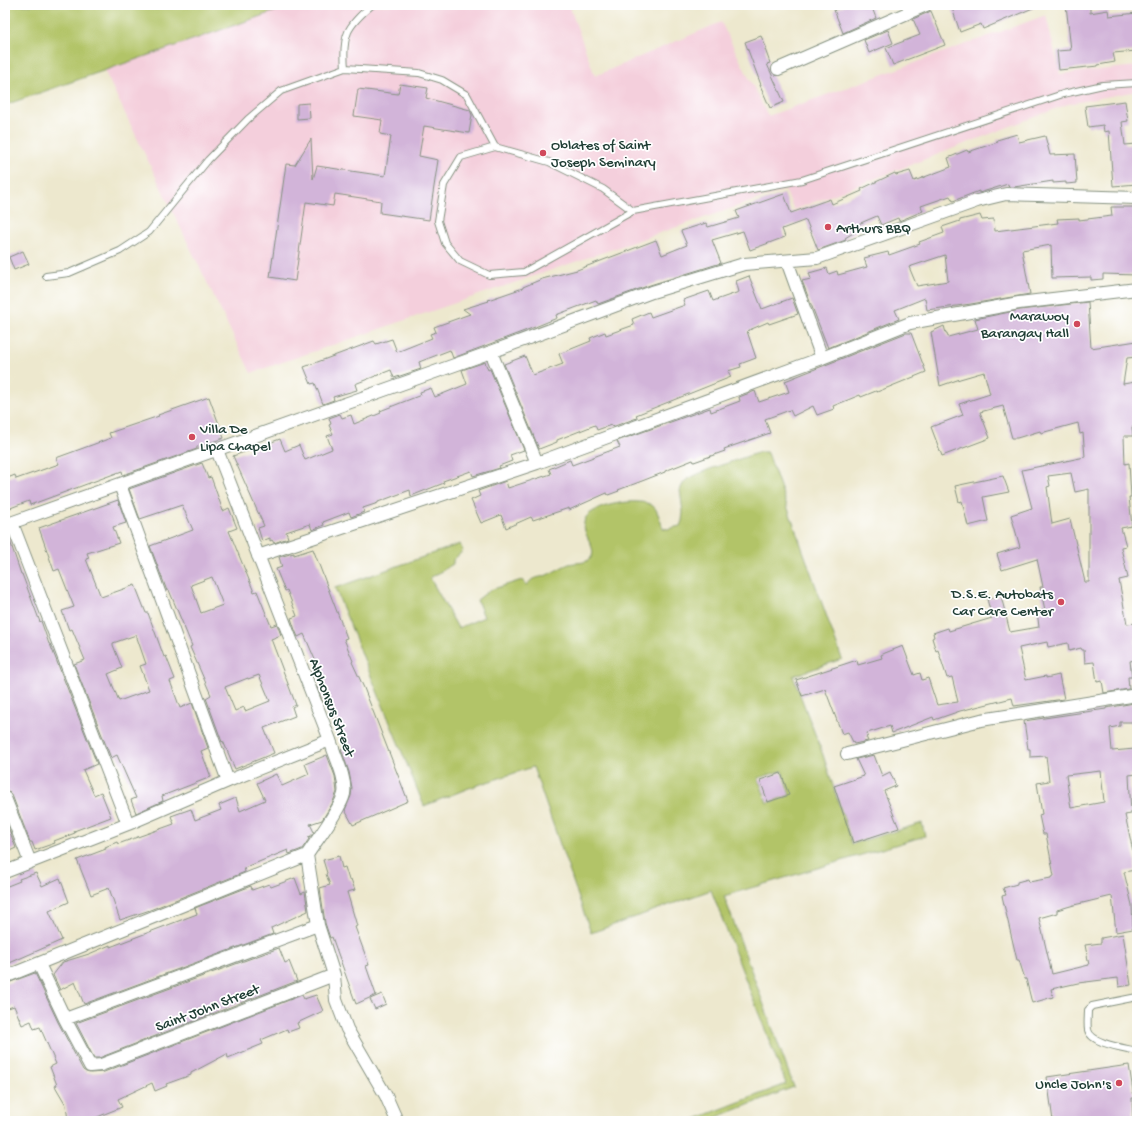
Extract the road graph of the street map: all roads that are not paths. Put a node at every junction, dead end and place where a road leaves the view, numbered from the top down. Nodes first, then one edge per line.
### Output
1 (372, 5) edge
2 (926, 5) edge
3 (345, 68) junction
4 (778, 69) dead end
5 (1137, 83) edge
6 (495, 148) junction
7 (1137, 198) edge
8 (633, 212) junction
9 (787, 261) junction
10 (46, 276) dead end
11 (1137, 288) edge
12 (491, 352) junction
13 (822, 358) junction
14 (217, 450) junction
15 (537, 463) junction
16 (120, 485) junction
17 (8, 524) edge
18 (258, 556) junction
19 (1137, 694) edge
20 (330, 740) junction
21 (847, 754) dead end
22 (228, 781) junction
23 (5, 798) edge
24 (128, 824) junction
25 (307, 855) junction
26 (30, 862) junction
27 (5, 872) edge
28 (318, 925) junction
29 (39, 964) junction
30 (334, 975) junction
31 (5, 977) edge
32 (1137, 997) edge
33 (66, 1019) junction
34 (1137, 1051) edge
35 (397, 1121) edge

1 - 3 lane
2 - 4 street
3 - 6 lane
3 - 10 lane
5 - 8 lane
6 - 8 lane
6 - 8 lane
7 - 9 street
9 - 12 street
9 - 13 street
11 - 13 street
12 - 14 street
12 - 15 street
13 - 15 street
14 - 16 street
14 - 18 street, Alphonsus Street
15 - 18 street
16 - 17 street
16 - 22 street
17 - 24 street
18 - 20 street, Alphonsus Street
19 - 21 street
20 - 22 street
20 - 25 street, Alphonsus Street
22 - 24 street
23 - 26 street
24 - 26 street
25 - 28 street
25 - 29 street
26 - 27 street
28 - 30 street
28 - 33 street
29 - 31 street
29 - 33 street
30 - 33 street, Saint John Street
30 - 35 street
32 - 34 lane

